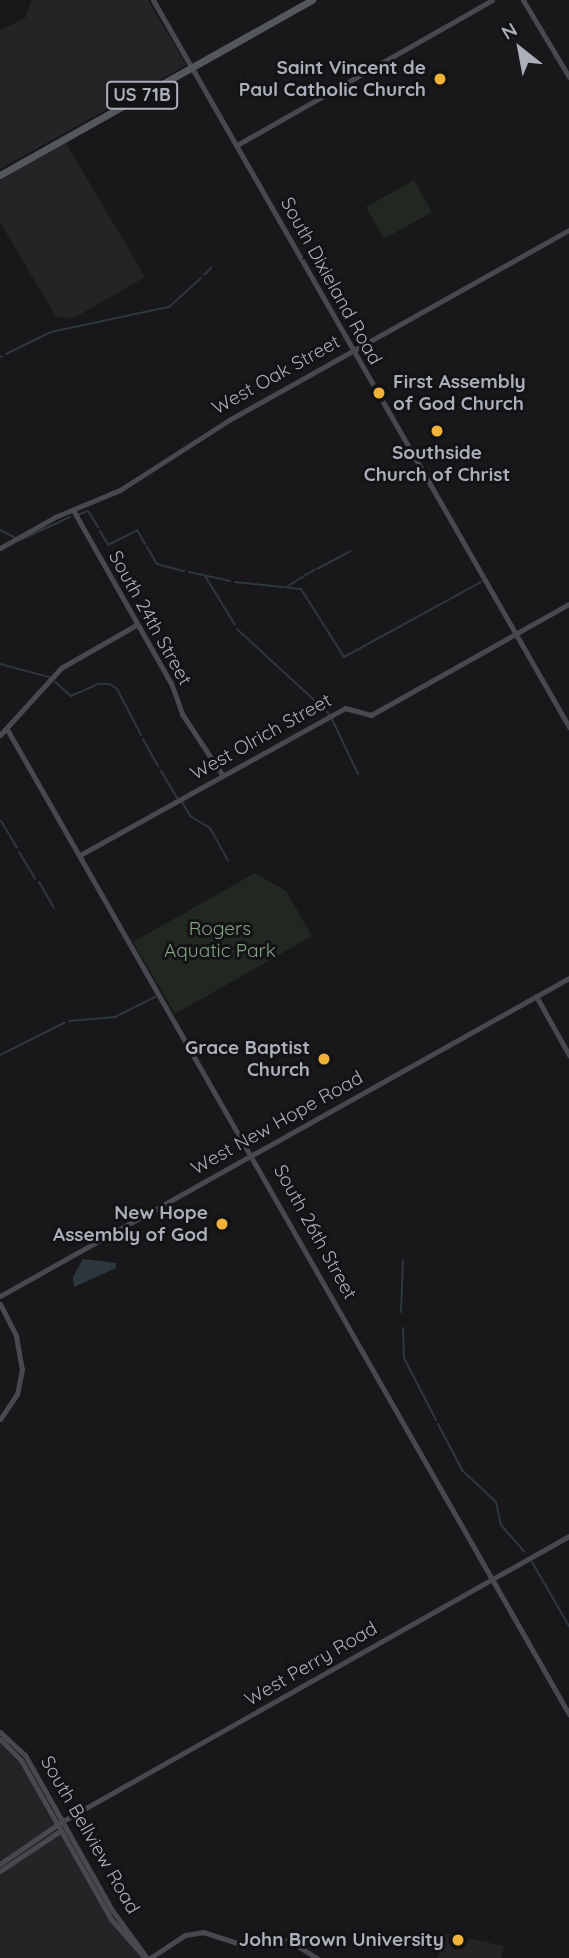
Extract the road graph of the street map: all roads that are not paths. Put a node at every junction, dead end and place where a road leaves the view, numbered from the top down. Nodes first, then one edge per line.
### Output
1 (153, 0) edge
2 (312, 0) edge
3 (492, 0) edge
4 (524, 1) edge
5 (192, 67) junction
6 (569, 77) edge
7 (237, 145) junction
8 (0, 175) edge
9 (569, 230) edge
10 (352, 351) junction
11 (73, 510) junction
12 (0, 548) edge
13 (569, 604) edge
14 (136, 625) junction
15 (516, 634) junction
16 (569, 727) edge
17 (8, 731) junction
18 (0, 736) edge
19 (223, 776) junction
20 (80, 855) junction
21 (569, 978) edge
22 (536, 996) junction
23 (569, 1055) edge
24 (253, 1155) junction
25 (0, 1296) edge
26 (0, 1304) edge
27 (0, 1419) edge
28 (569, 1536) edge
29 (491, 1578) junction
30 (569, 1713) edge
31 (0, 1732) edge
32 (0, 1739) edge
33 (32, 1773) junction
34 (61, 1826) junction
35 (0, 1864) edge
36 (0, 1871) edge
37 (148, 1958) edge
38 (317, 1958) edge

1 - 5 street, South Dixieland Road
2 - 5 main road, US 71B
3 - 7 street
4 - 6 street
5 - 7 street, South Dixieland Road
5 - 8 main road, US 71B
7 - 10 street, South Dixieland Road
9 - 10 street, West Oak Street
10 - 11 street, West Oak Street
10 - 15 street, South Dixieland Road
11 - 12 street, West Oak Street
11 - 14 street, South 24th Street
13 - 15 street, West Olrich Street
14 - 17 street
14 - 19 street, South 24th Street
15 - 16 street, South Dixieland Road
15 - 19 street, West Olrich Street
17 - 18 street
17 - 20 street, South 26th Street
19 - 20 street, West Olrich Street
20 - 24 street, South 26th Street
21 - 22 street, West New Hope Road
22 - 23 street
22 - 24 street, West New Hope Road
24 - 25 street, West New Hope Road
24 - 29 street, South 26th Street
26 - 27 street
28 - 29 street, West Perry Road
29 - 30 street, South 26th Street
29 - 34 street, West Perry Road
31 - 33 street, South Bellview Road
32 - 33 street, South Bellview Road
33 - 34 street, South Bellview Road
34 - 35 street
34 - 36 street
34 - 37 street, South Bellview Road
37 - 38 street

